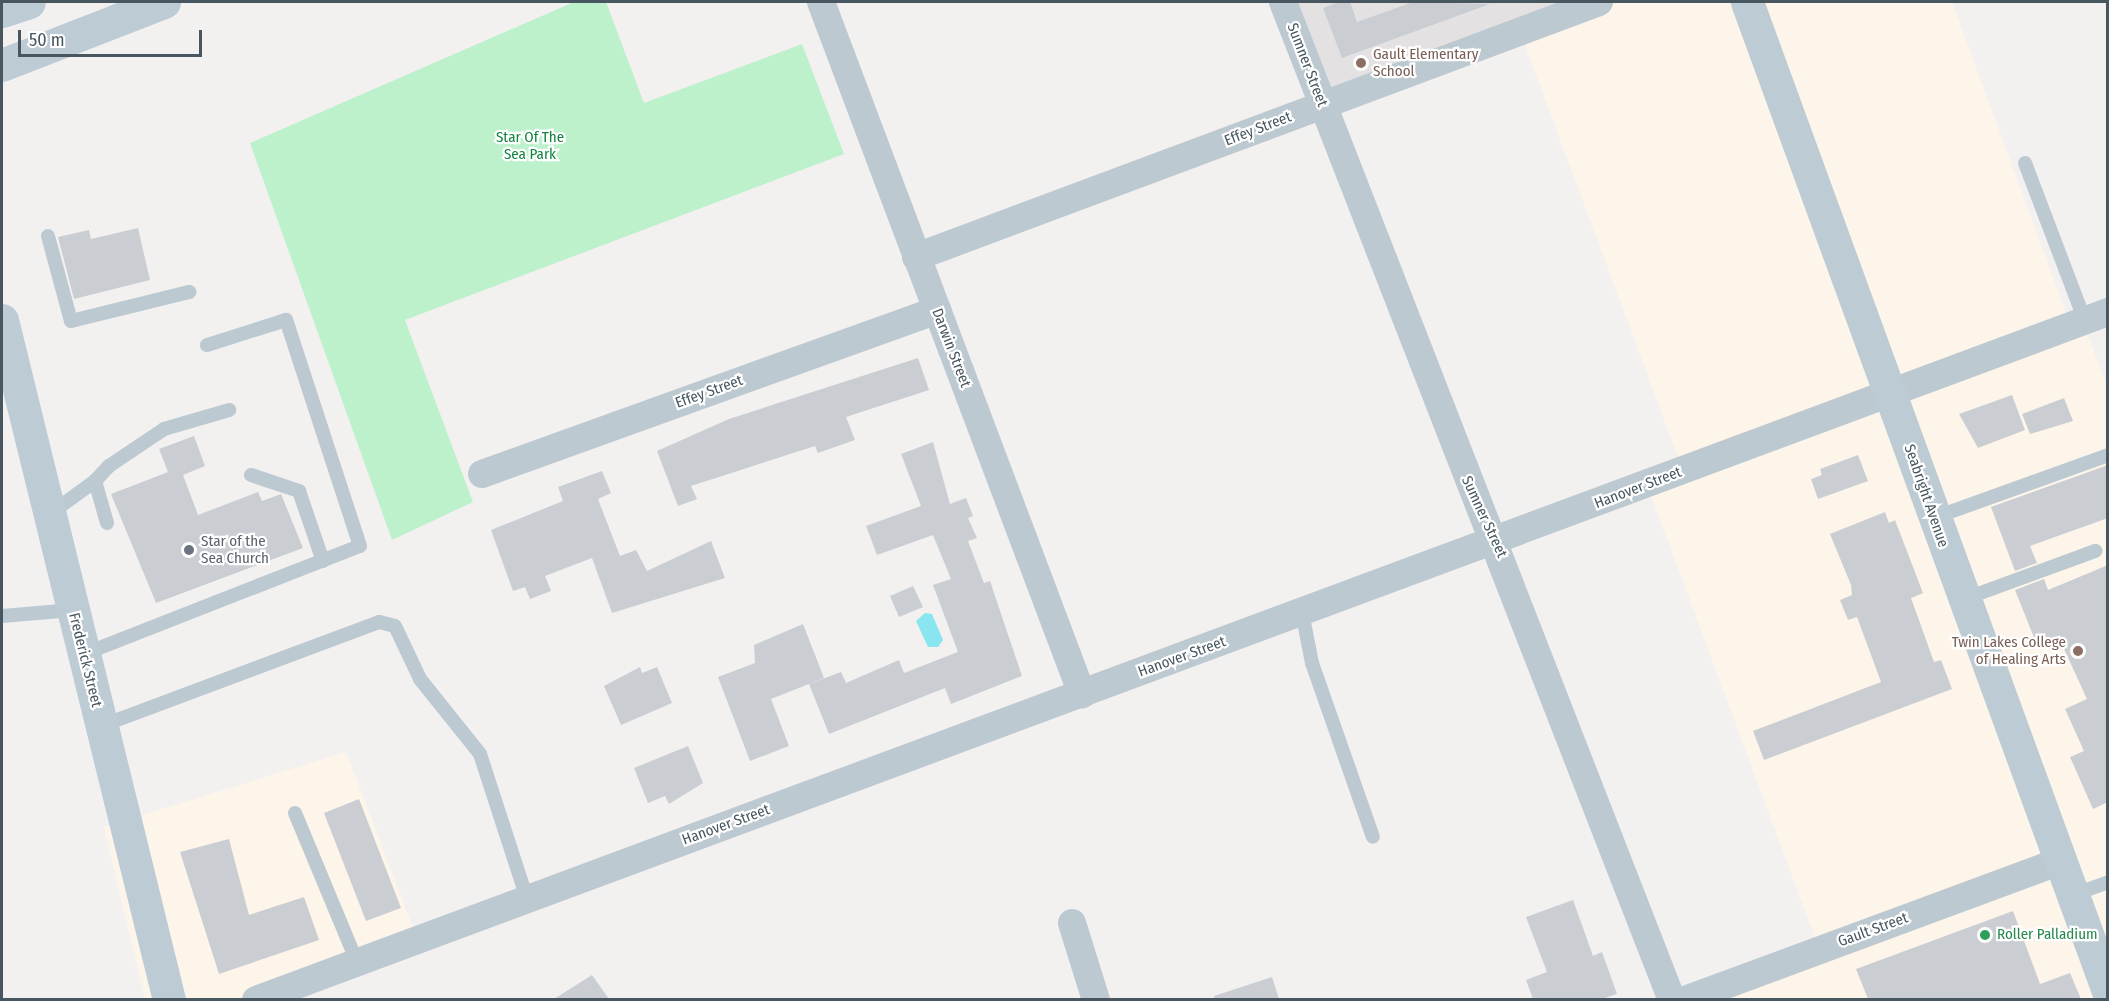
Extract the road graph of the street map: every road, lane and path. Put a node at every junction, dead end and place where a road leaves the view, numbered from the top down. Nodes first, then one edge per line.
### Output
1 (29, 2) edge
2 (164, 2) edge
3 (821, 2) edge
4 (1283, 2) edge
5 (1599, 2) edge
6 (1747, 2) edge
7 (2, 11) edge
8 (2, 65) edge
9 (1322, 105) junction
10 (2025, 162) dead end
11 (48, 236) dead end
12 (916, 257) junction
13 (189, 292) dead end
14 (937, 310) junction
15 (2096, 316) edge
16 (2, 320) edge
17 (207, 345) dead end
18 (1891, 393) junction
19 (229, 410) dead end
20 (2108, 455) edge
21 (482, 474) dead end
22 (251, 475) dead end
23 (95, 481) junction
24 (49, 514) junction
25 (1934, 518) junction
26 (107, 523) dead end
27 (1497, 540) junction
28 (2095, 551) dead end
29 (323, 561) junction
30 (1962, 600) junction
31 (73, 609) junction
32 (1302, 612) junction
33 (2, 615) edge
34 (84, 654) junction
35 (1082, 694) junction
36 (101, 726) junction
37 (295, 813) dead end
38 (1372, 837) dead end
39 (2060, 861) junction
40 (2108, 882) edge
41 (2072, 895) junction
42 (527, 899) junction
43 (1071, 923) dead end
44 (357, 962) junction
45 (2108, 991) edge
46 (1728, 992) edge
47 (169, 999) edge
48 (256, 999) edge
49 (1096, 999) edge
50 (1672, 999) edge
51 (1685, 999) edge

1 - 7 main road
2 - 8 main road
3 - 12 street, Darwin Street
4 - 9 street, Sumner Street
5 - 9 street, Effey Street
6 - 18 main road, Seabright Avenue
9 - 12 street, Effey Street
9 - 27 street, Sumner Street
10 - 15 lane
11 - 13 lane
12 - 14 street, Darwin Street
14 - 21 street, Effey Street
14 - 35 street, Darwin Street
15 - 18 street, Hanover Street
16 - 24 main road, Frederick Street
17 - 29 lane
18 - 25 main road, Seabright Avenue
18 - 27 street, Hanover Street
19 - 23 lane
20 - 25 lane
22 - 29 lane
23 - 24 lane
23 - 26 lane
24 - 31 main road, Frederick Street
25 - 30 main road, Seabright Avenue
27 - 32 street, Hanover Street
27 - 50 street, Sumner Street
28 - 30 lane
29 - 34 lane
30 - 39 main road, Seabright Avenue
31 - 33 lane
31 - 34 main road, Frederick Street
32 - 35 street, Hanover Street
32 - 38 lane
34 - 36 main road, Frederick Street
35 - 42 street, Hanover Street
36 - 42 lane
36 - 47 main road, Frederick Street
37 - 44 lane
39 - 41 main road, Seabright Avenue
39 - 46 street, Gault Street
40 - 41 lane
41 - 45 main road, Seabright Avenue
42 - 44 street, Hanover Street
43 - 49 street
44 - 48 street, Hanover Street
46 - 51 street, Gault Street

